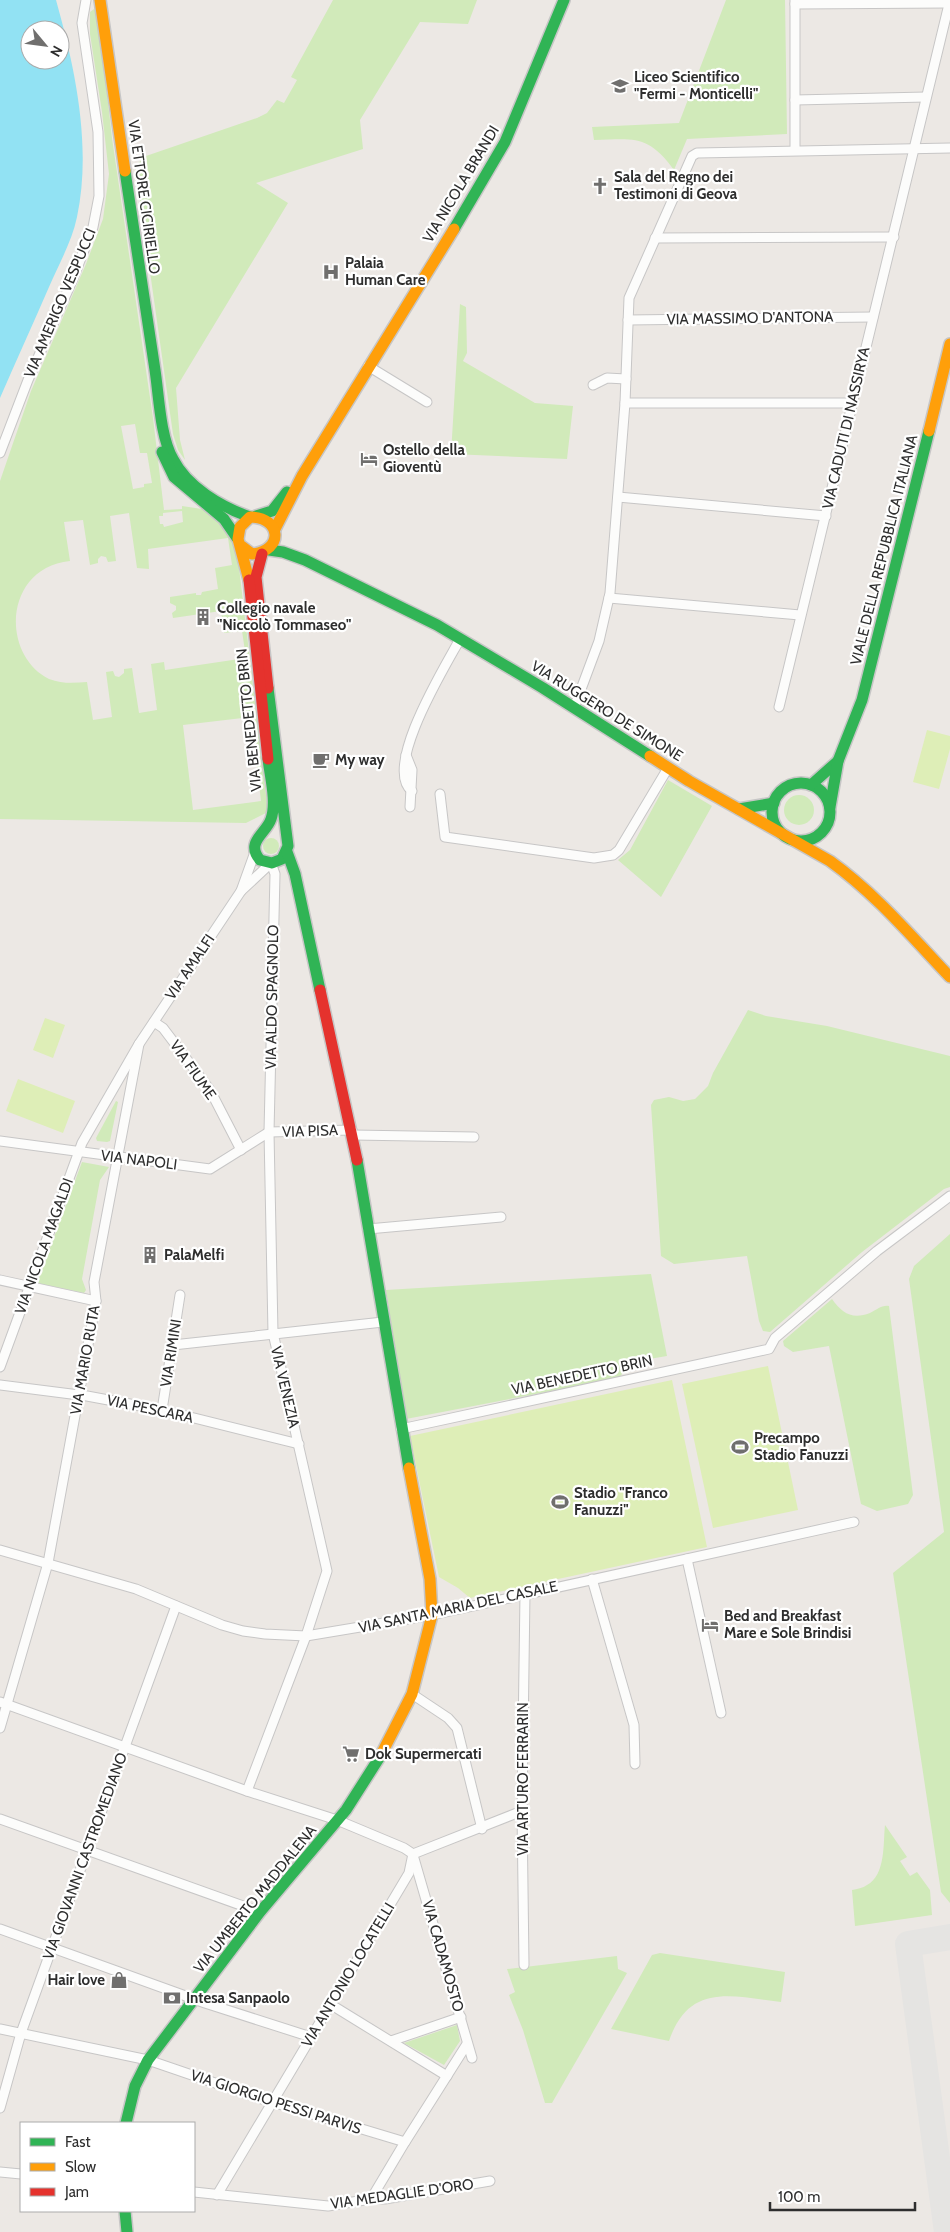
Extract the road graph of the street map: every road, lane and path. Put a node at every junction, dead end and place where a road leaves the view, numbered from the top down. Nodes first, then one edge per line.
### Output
1 (86, 0) edge
2 (100, 0) edge
3 (564, 0) edge
4 (949, 1) edge
5 (795, 2) edge
6 (926, 97) junction
7 (795, 100) junction
8 (913, 148) junction
9 (950, 148) edge
10 (795, 150) junction
11 (894, 237) junction
12 (654, 238) junction
13 (872, 317) junction
14 (628, 320) junction
15 (950, 344) edge
16 (368, 366) junction
17 (626, 379) junction
18 (593, 385) dead end
19 (159, 398) junction
20 (427, 402) dead end
21 (626, 403) junction
22 (852, 403) junction
23 (0, 453) edge
24 (302, 476) junction
25 (618, 497) junction
26 (253, 516) junction
27 (826, 516) junction
28 (275, 532) junction
29 (238, 541) junction
30 (266, 552) junction
31 (305, 560) junction
32 (609, 598) junction
33 (800, 615) junction
34 (460, 639) junction
35 (779, 707) dead end
36 (574, 708) junction
37 (838, 761) junction
38 (668, 768) junction
39 (811, 785) junction
40 (440, 794) dead end
41 (774, 803) junction
42 (410, 807) dead end
43 (830, 807) junction
44 (739, 808) junction
45 (264, 831) junction
46 (822, 832) junction
47 (285, 837) junction
48 (789, 838) junction
49 (255, 852) junction
50 (287, 852) junction
51 (830, 861) junction
52 (273, 863) junction
53 (257, 876) junction
54 (275, 881) junction
55 (296, 885) junction
56 (242, 891) junction
57 (950, 977) edge
58 (154, 1022) junction
59 (139, 1044) junction
60 (269, 1132) junction
61 (352, 1132) junction
62 (474, 1137) dead end
63 (0, 1141) edge
64 (241, 1150) junction
65 (79, 1153) junction
66 (117, 1156) junction
67 (950, 1196) edge
68 (501, 1217) dead end
69 (368, 1229) junction
70 (0, 1280) edge
71 (29, 1286) junction
72 (180, 1295) dead end
73 (96, 1301) junction
74 (383, 1322) junction
75 (273, 1333) junction
76 (173, 1345) junction
77 (0, 1367) edge
78 (0, 1385) edge
79 (78, 1396) junction
80 (162, 1410) junction
81 (400, 1429) junction
82 (299, 1444) junction
83 (854, 1522) dead end
84 (0, 1550) edge
85 (687, 1559) junction
86 (48, 1563) junction
87 (592, 1579) junction
88 (525, 1593) junction
89 (176, 1606) junction
90 (432, 1615) junction
91 (306, 1636) junction
92 (412, 1694) junction
93 (3, 1704) edge
94 (721, 1713) dead end
95 (0, 1728) edge
96 (125, 1748) junction
97 (635, 1764) dead end
98 (248, 1791) junction
99 (522, 1811) junction
100 (0, 1819) edge
101 (337, 1820) junction
102 (482, 1828) junction
103 (88, 1850) junction
104 (413, 1854) junction
105 (260, 1912) junction
106 (0, 1929) edge
107 (52, 1947) junction
108 (524, 1965) dead end
109 (195, 1999) junction
110 (330, 2004) junction
111 (461, 2017) junction
112 (0, 2029) edge
113 (21, 2033) junction
114 (311, 2037) junction
115 (392, 2041) junction
116 (468, 2044) junction
117 (472, 2058) dead end
118 (148, 2060) junction
119 (447, 2076) junction
120 (271, 2102) junction
121 (0, 2108) edge
122 (126, 2122) edge
123 (405, 2142) junction
124 (0, 2172) edge
125 (20, 2174) edge
126 (490, 2181) dead end
127 (195, 2192) edge
128 (217, 2195) junction
129 (371, 2199) junction
130 (125, 2212) edge
131 (127, 2232) edge

1 - 23 street, VIA AMERIGO VESPUCCI
2 - 19 street, VIA ETTORE CICIRIELLO
3 - 16 street, VIA NICOLA BRANDI
4 - 5 street
4 - 6 street, VIA CADUTI DI NASSIRYA
5 - 7 street
6 - 7 street
6 - 8 street, VIA CADUTI DI NASSIRYA
7 - 10 street
8 - 9 street
8 - 10 street
8 - 11 street, VIA CADUTI DI NASSIRYA
10 - 12 street
11 - 12 street
11 - 13 street, VIA CADUTI DI NASSIRYA
12 - 14 street
13 - 14 street, VIA MASSIMO D'ANTONA
13 - 22 street, VIA CADUTI DI NASSIRYA
14 - 17 street
15 - 37 street, VIALE DELLA REPUBBLICA ITALIANA
16 - 20 street
16 - 24 street, VIA NICOLA BRANDI
17 - 18 street
17 - 21 street
19 - 26 street, VIA ETTORE CICIRIELLO
19 - 29 street, VIA ETTORE CICIRIELLO
21 - 22 street
21 - 25 street
22 - 27 street, VIA CADUTI DI NASSIRYA
24 - 26 street, VIA NICOLA BRANDI
24 - 28 street, VIA NICOLA BRANDI
25 - 27 street
25 - 32 street
26 - 28 street
26 - 29 street
27 - 33 street, VIA CADUTI DI NASSIRYA
28 - 30 street
28 - 31 street, VIA RUGGERO DE SIMONE
29 - 30 street
29 - 45 street, VIA BENEDETTO BRIN
30 - 31 street, VIA RUGGERO DE SIMONE
30 - 47 street, VIA BENEDETTO BRIN
31 - 34 street, VIA RUGGERO DE SIMONE
32 - 33 street
32 - 36 street
33 - 35 street, VIA CADUTI DI NASSIRYA
34 - 36 street, VIA RUGGERO DE SIMONE
34 - 42 street
36 - 38 street, VIA RUGGERO DE SIMONE
37 - 39 street, VIALE DELLA REPUBBLICA ITALIANA
37 - 43 street, VIALE DELLA REPUBBLICA ITALIANA
38 - 40 street
38 - 44 street, VIA RUGGERO DE SIMONE
39 - 41 street
39 - 43 street
41 - 44 street
41 - 48 street, VIA RUGGERO DE SIMONE
43 - 46 street
44 - 48 street, VIA RUGGERO DE SIMONE
45 - 47 street
45 - 49 street, VIA BENEDETTO BRIN
46 - 48 street
46 - 51 street
47 - 50 street, VIA BENEDETTO BRIN
48 - 51 street, VIA RUGGERO DE SIMONE
49 - 52 street, VIA BENEDETTO BRIN
49 - 56 street, VIA AMALFI
50 - 52 street
50 - 55 street, VIA BENEDETTO BRIN
51 - 57 street, VIA RUGGERO DE SIMONE
52 - 53 street, VIA AMALFI
52 - 54 street, VIA ALDO SPAGNOLO
52 - 55 street, VIA BENEDETTO BRIN
53 - 54 street
53 - 56 street, VIA AMALFI
54 - 60 street, VIA ALDO SPAGNOLO
55 - 61 street, VIA BENEDETTO BRIN
56 - 58 street, VIA AMALFI
58 - 59 street, VIA AMALFI
58 - 64 street, VIA FIUME
59 - 65 street, VIA AMALFI
59 - 66 street, VIA AMALFI
60 - 61 street, VIA PISA
60 - 64 street, VIA NAPOLI
60 - 75 street, VIA VENEZIA
61 - 62 street
61 - 69 street, VIA BENEDETTO BRIN
63 - 65 street, VIA NAPOLI
64 - 66 street, VIA NAPOLI
65 - 66 street, VIA NAPOLI
65 - 71 street, VIA NICOLA MAGALDI
66 - 73 street, VIA MARIO RUTA
67 - 81 street, VIA BENEDETTO BRIN
68 - 69 street
69 - 74 street, VIA BENEDETTO BRIN
70 - 71 street
71 - 73 street
71 - 77 street, VIA NICOLA MAGALDI
72 - 76 street, VIA RIMINI
73 - 79 street, VIA MARIO RUTA
74 - 75 street
74 - 81 street, VIA BENEDETTO BRIN
75 - 76 street
75 - 82 street, VIA VENEZIA
76 - 80 street, VIA RIMINI
78 - 79 street, VIA PESCARA
79 - 80 street, VIA PESCARA
79 - 86 street, VIA MARIO RUTA
80 - 82 street, VIA PESCARA
81 - 90 street, VIA BENEDETTO BRIN
82 - 91 street, VIA VENEZIA
83 - 85 street, VIA SANTA MARIA DEL CASALE
84 - 86 street, VIA SANTA MARIA DEL CASALE
85 - 87 street, VIA SANTA MARIA DEL CASALE
85 - 94 street
86 - 89 street, VIA SANTA MARIA DEL CASALE
86 - 93 street, VIA MARIO RUTA
87 - 88 street, VIA SANTA MARIA DEL CASALE
87 - 97 street
88 - 90 street, VIA SANTA MARIA DEL CASALE
88 - 99 street, VIA ARTURO FERRARIN
89 - 91 street, VIA SANTA MARIA DEL CASALE
89 - 96 street, VIA GIOVANNI CASTROMEDIANO
90 - 91 street, VIA SANTA MARIA DEL CASALE
90 - 92 street, VIA BENEDETTO BRIN
91 - 98 street, VIA VENEZIA
92 - 101 street, VIA UMBERTO MADDALENA
92 - 102 street
93 - 95 street, VIA MARIO RUTA
93 - 96 street
96 - 98 street
96 - 103 street, VIA GIOVANNI CASTROMEDIANO
98 - 101 street
99 - 102 street
99 - 108 street, VIA ARTURO FERRARIN
100 - 103 street
101 - 104 street
101 - 105 street, VIA UMBERTO MADDALENA
102 - 104 street
103 - 105 street
103 - 107 street, VIA GIOVANNI CASTROMEDIANO
104 - 110 street, VIA ANTONIO LOCATELLI
104 - 111 street, VIA CADAMOSTO
105 - 109 street, VIA UMBERTO MADDALENA
106 - 107 street
107 - 109 street
107 - 113 street, VIA GIOVANNI CASTROMEDIANO
109 - 114 street
109 - 118 street, VIA UMBERTO MADDALENA
110 - 114 street, VIA ANTONIO LOCATELLI
110 - 115 street
111 - 115 street
111 - 116 street, VIA CADAMOSTO
112 - 113 street, VIA GIORGIO PESSI PARVIS
113 - 118 street, VIA GIORGIO PESSI PARVIS
113 - 121 street, VIA GIOVANNI CASTROMEDIANO
114 - 120 street, VIA ANTONIO LOCATELLI
115 - 119 street
116 - 117 street, VIA CADAMOSTO
116 - 119 street
118 - 120 street, VIA GIORGIO PESSI PARVIS
118 - 122 street, VIA UMBERTO MADDALENA
119 - 123 street
120 - 123 street, VIA GIORGIO PESSI PARVIS
120 - 128 street, VIA ANTONIO LOCATELLI
123 - 129 street
124 - 125 street
126 - 129 street, VIA MEDAGLIE D'ORO
127 - 128 street, VIA MEDAGLIE D'ORO
128 - 129 street, VIA MEDAGLIE D'ORO
130 - 131 street

